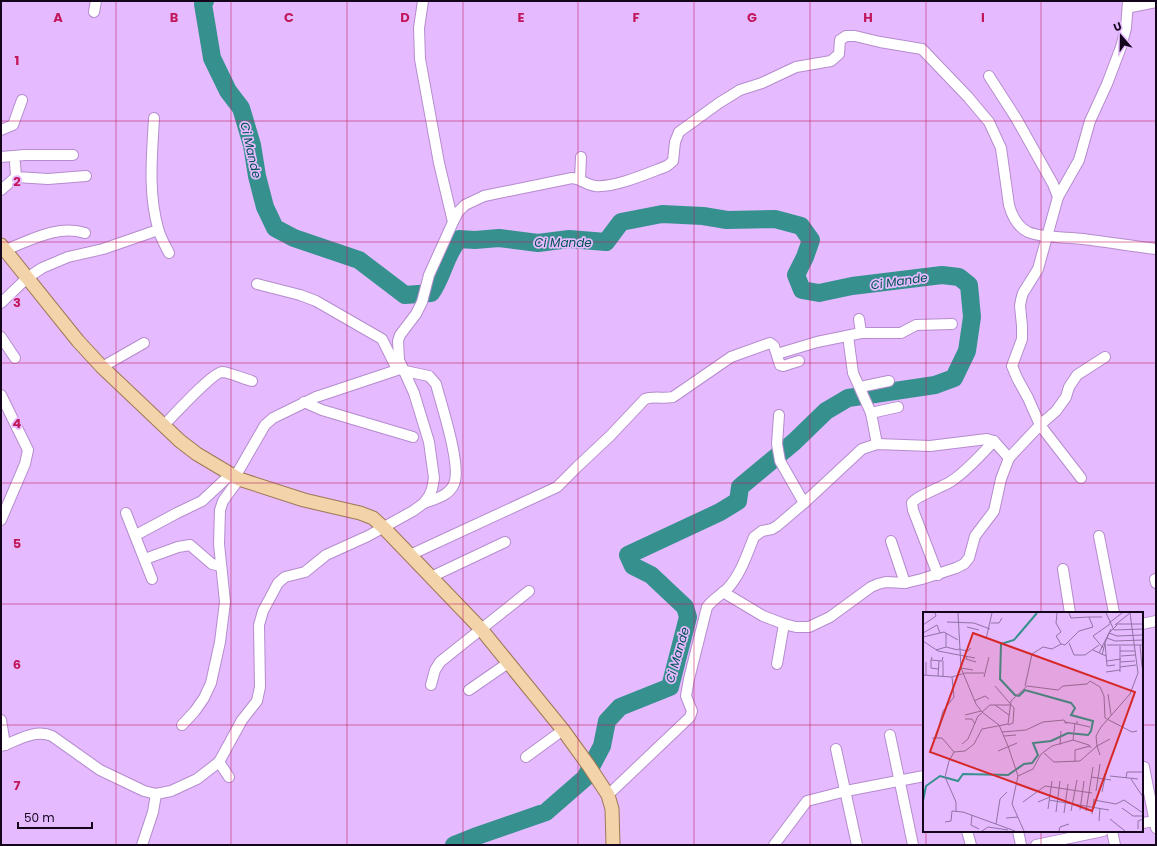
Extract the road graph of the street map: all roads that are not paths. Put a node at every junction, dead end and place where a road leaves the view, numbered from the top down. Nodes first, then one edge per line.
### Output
1 (96, 1) edge
2 (423, 1) edge
3 (1156, 2) edge
4 (1128, 3) edge
5 (94, 12) dead end
6 (989, 76) dead end
7 (22, 100) dead end
8 (154, 118) dead end
9 (1, 130) edge
10 (73, 155) dead end
11 (1, 157) edge
12 (581, 157) dead end
13 (15, 163) dead end
14 (86, 176) dead end
15 (16, 177) junction
16 (580, 179) junction
17 (1, 190) edge
18 (1058, 197) junction
19 (453, 222) junction
20 (158, 230) junction
21 (85, 233) dead end
22 (1047, 236) junction
23 (3, 247) edge
24 (1156, 249) edge
25 (169, 253) dead end
26 (28, 278) junction
27 (257, 284) dead end
28 (1, 303) edge
29 (859, 319) dead end
30 (952, 324) dead end
31 (861, 333) junction
32 (848, 336) junction
33 (1, 337) edge
34 (144, 343) dead end
35 (777, 354) junction
36 (1105, 357) dead end
37 (15, 358) dead end
38 (799, 361) dead end
39 (102, 367) junction
40 (402, 370) junction
41 (252, 381) dead end
42 (889, 381) dead end
43 (861, 390) junction
44 (1, 395) edge
45 (304, 402) junction
46 (898, 407) dead end
47 (870, 410) junction
48 (779, 415) dead end
49 (164, 425) junction
50 (1040, 425) junction
51 (413, 437) dead end
52 (994, 441) junction
53 (877, 444) junction
54 (1009, 458) junction
55 (235, 477) junction
56 (1081, 478) dead end
57 (424, 503) junction
58 (804, 503) junction
59 (126, 513) dead end
60 (1, 520) edge
61 (384, 528) junction
62 (136, 535) junction
63 (1099, 536) dead end
64 (891, 541) dead end
65 (505, 542) dead end
66 (410, 555) junction
67 (145, 559) junction
68 (221, 566) junction
69 (1063, 569) dead end
70 (938, 575) junction
71 (431, 577) junction
72 (152, 579) dead end
73 (905, 583) junction
74 (529, 591) dead end
75 (723, 592) junction
76 (1070, 612) edge
77 (1114, 612) edge
78 (1156, 621) edge
79 (784, 624) junction
80 (1143, 624) edge
81 (481, 629) junction
82 (508, 663) junction
83 (777, 664) dead end
84 (430, 685) dead end
85 (469, 690) dead end
86 (1, 720) edge
87 (182, 725) dead end
88 (563, 730) junction
89 (890, 735) dead end
90 (3, 746) edge
91 (836, 749) dead end
92 (526, 757) dead end
93 (219, 762) junction
94 (1144, 767) dead end
95 (923, 776) edge
96 (229, 777) dead end
97 (1151, 777) edge
98 (900, 780) junction
99 (846, 791) junction
100 (156, 794) junction
101 (608, 795) junction
102 (1143, 823) edge
103 (1156, 823) edge
104 (967, 832) edge
105 (1018, 832) edge
106 (1098, 832) edge
107 (1112, 832) edge
108 (1069, 838) edge
109 (142, 845) edge
110 (613, 845) edge
111 (774, 845) edge
112 (857, 845) edge
113 (913, 845) edge
114 (971, 845) edge
115 (1021, 845) edge
116 (1036, 845) edge
117 (1114, 845) edge

1 - 5 street
2 - 19 street
3 - 4 street
4 - 18 street
6 - 18 street
7 - 9 street
8 - 20 street
10 - 11 street
12 - 16 street
13 - 15 street
14 - 15 street
15 - 17 street
16 - 19 street
16 - 22 street
18 - 22 street
19 - 40 street
20 - 25 street
20 - 26 street
21 - 23 street
22 - 24 street
22 - 50 street
23 - 26 main road
26 - 28 street
26 - 39 main road
27 - 40 street
29 - 31 street
30 - 31 street
31 - 32 street
32 - 35 street
32 - 43 street
33 - 37 street
34 - 39 street
35 - 38 street
35 - 66 street
36 - 50 street
39 - 49 main road
40 - 45 street
40 - 57 street
40 - 57 street
41 - 49 street
42 - 43 street
43 - 47 street
44 - 60 street
45 - 51 street
45 - 55 street
46 - 47 street
47 - 53 street
48 - 58 street
49 - 55 main road
50 - 54 street
50 - 56 street
52 - 53 street
52 - 54 street
52 - 70 street
53 - 58 street
54 - 70 street
55 - 61 main road
55 - 62 street
55 - 68 street
57 - 61 street
58 - 75 street
59 - 62 street
61 - 66 main road
61 - 93 street
62 - 67 street
63 - 77 street
64 - 73 street
65 - 71 street
66 - 71 main road
67 - 68 street
67 - 72 street
68 - 87 street
69 - 76 street
70 - 73 street
71 - 81 main road
73 - 79 street
74 - 81 street
75 - 79 street
75 - 101 street
78 - 80 street
79 - 83 street
81 - 82 main road
81 - 84 street
82 - 85 street
82 - 88 main road
86 - 90 street
88 - 92 street
88 - 101 main road
89 - 98 street
90 - 100 street
91 - 99 street
93 - 96 street
93 - 100 street
94 - 97 street
95 - 98 street
97 - 103 street
98 - 99 street
98 - 113 street
99 - 111 street
99 - 112 street
100 - 109 street
101 - 110 main road
102 - 103 street
104 - 114 street
105 - 115 street
106 - 108 street
107 - 117 street
108 - 116 street

